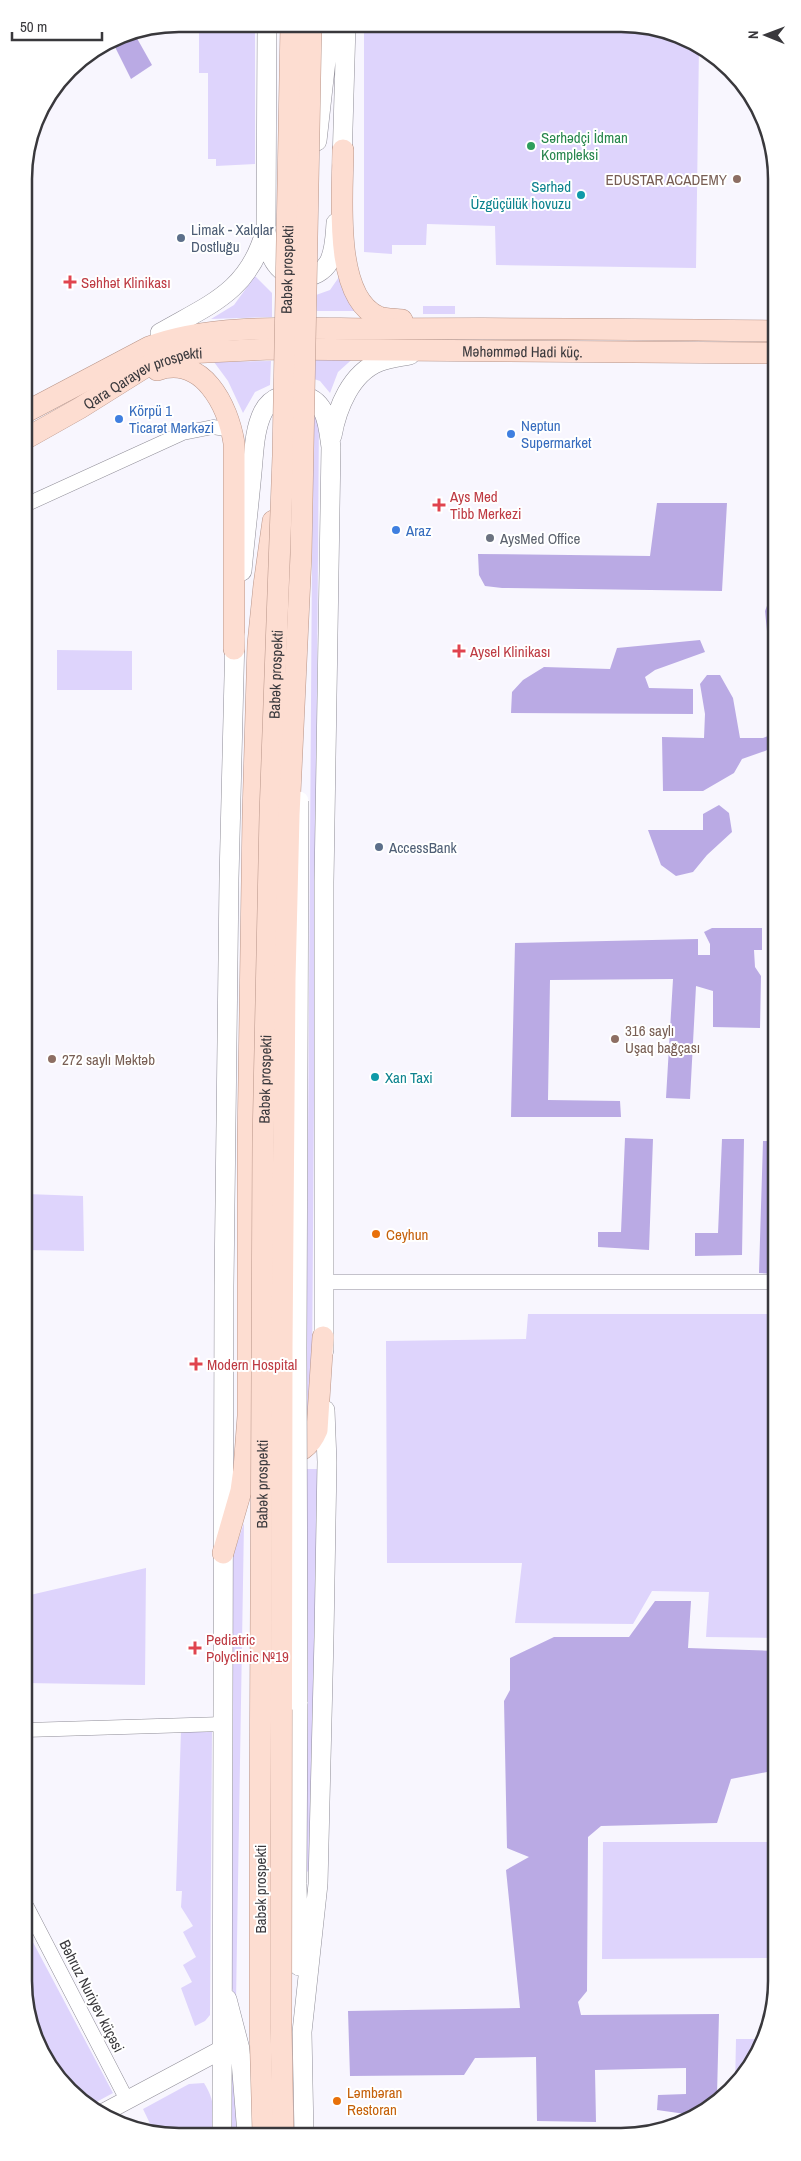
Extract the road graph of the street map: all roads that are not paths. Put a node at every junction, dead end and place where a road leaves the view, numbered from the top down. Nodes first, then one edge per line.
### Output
1 (267, 32) edge
2 (286, 32) edge
3 (291, 32) edge
4 (310, 32) edge
5 (329, 32) edge
6 (346, 32) edge
7 (343, 150) junction
8 (297, 209) junction
9 (266, 230) junction
10 (405, 320) junction
11 (601, 328) junction
12 (768, 331) edge
13 (160, 333) junction
14 (269, 339) junction
15 (444, 350) junction
16 (768, 353) edge
17 (103, 363) junction
18 (53, 398) junction
19 (33, 399) edge
20 (33, 408) edge
21 (80, 408) junction
22 (232, 430) junction
23 (33, 433) edge
24 (331, 447) junction
25 (283, 456) junction
26 (33, 501) edge
27 (301, 554) junction
28 (234, 649) junction
29 (324, 1282) junction
30 (768, 1282) edge
31 (323, 1337) junction
32 (248, 1416) junction
33 (223, 1553) junction
34 (222, 1724) junction
35 (32, 1730) edge
36 (32, 1917) edge
37 (221, 1979) junction
38 (302, 2032) junction
39 (221, 2050) junction
40 (127, 2100) junction
41 (108, 2110) edge
42 (222, 2128) edge
43 (247, 2128) edge
44 (263, 2128) edge
45 (283, 2128) edge
46 (298, 2128) edge
47 (304, 2128) edge

1 - 9 main road, Babək prospekti
2 - 8 main road, bridge
3 - 8 main road, Babək prospekti, bridge
4 - 8 main road, Babək prospekti, bridge
5 - 8 main road, bridge
6 - 7 main road
7 - 9 main road
7 - 10 main road
8 - 25 main road, Babək prospekti, bridge
8 - 27 main road, Babək prospekti, bridge
9 - 13 main road
10 - 11 main road
10 - 13 main road
11 - 12 main road, Məhəmməd Hadi küç.
11 - 14 main road, Məhəmməd Hadi küç.
13 - 17 main road
14 - 15 main road, Məhəmməd Hadi küç.
14 - 18 main road, Qara Qarayev prospekti
14 - 21 main road, Qara Qarayev prospekti
15 - 16 main road, Məhəmməd Hadi küç.
15 - 24 main road
17 - 18 main road
17 - 19 street
18 - 20 main road, Qara Qarayev prospekti
21 - 22 main road
21 - 23 main road, Qara Qarayev prospekti
22 - 26 street
22 - 28 main road
24 - 28 main road
24 - 29 main road
25 - 32 main road, bridge
25 - 44 main road, Babək prospekti, bridge
27 - 38 main road, bridge
27 - 45 main road, Babək prospekti, bridge
28 - 33 main road
29 - 30 street
29 - 31 main road
31 - 32 main road
31 - 38 main road
32 - 33 main road
33 - 34 main road
34 - 35 street
34 - 37 main road
36 - 40 street, Bəhruz Nuriyev küçəsi
37 - 39 main road
37 - 43 main road
38 - 46 main road
38 - 47 main road
39 - 40 street
39 - 42 main road
40 - 41 street

